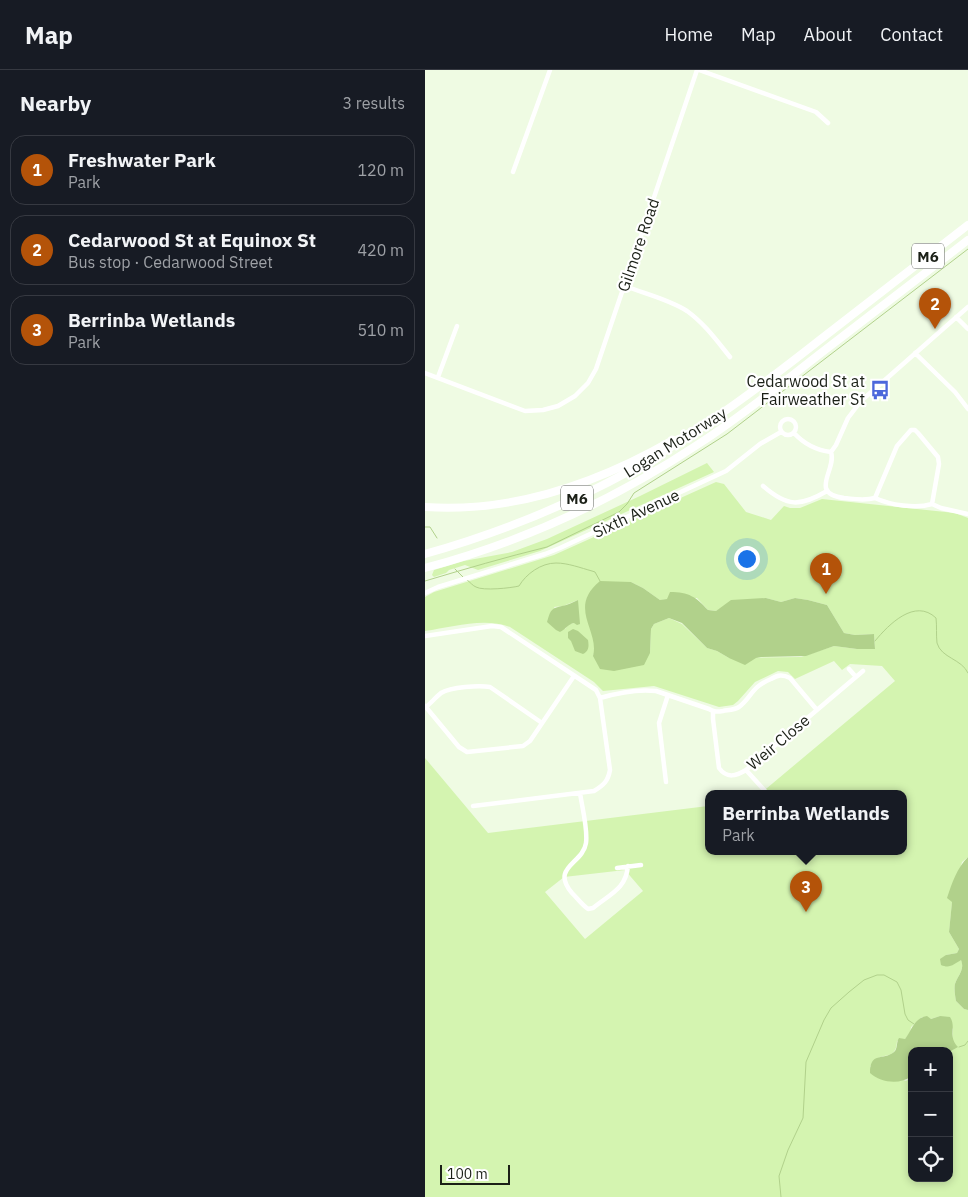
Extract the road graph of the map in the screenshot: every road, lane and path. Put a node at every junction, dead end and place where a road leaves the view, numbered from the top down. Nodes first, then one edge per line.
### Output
1 (550, 70) edge
2 (698, 70) edge
3 (828, 122) dead end
4 (513, 172) dead end
5 (968, 225) edge
6 (968, 240) edge
7 (625, 286) junction
8 (968, 307) edge
9 (956, 317) junction
10 (457, 326) dead end
11 (968, 329) edge
12 (915, 353) junction
13 (730, 357) dead end
14 (425, 373) edge
15 (438, 377) junction
16 (968, 409) edge
17 (716, 417) junction
18 (781, 432) junction
19 (794, 433) junction
20 (831, 452) junction
21 (763, 486) dead end
22 (827, 491) junction
23 (875, 498) junction
24 (932, 504) junction
25 (425, 507) edge
26 (968, 514) edge
27 (425, 554) edge
28 (425, 568) edge
29 (425, 594) edge
30 (425, 636) edge
31 (849, 669) dead end
32 (863, 671) dead end
33 (574, 676) junction
34 (856, 677) junction
35 (668, 695) junction
36 (600, 698) junction
37 (425, 707) edge
38 (817, 710) junction
39 (713, 712) junction
40 (542, 723) junction
41 (746, 770) junction
42 (666, 782) dead end
43 (764, 790) edge
44 (580, 793) junction
45 (473, 806) dead end
46 (641, 865) dead end
47 (628, 866) junction
48 (617, 868) dead end

1 - 4 street
2 - 3 street
2 - 7 street, Gilmore Road
5 - 17 highway, Logan Motorway / M6
6 - 28 highway, Logan Motorway / M6
7 - 13 street
7 - 15 street, Gilmore Road
8 - 9 street
9 - 11 street
9 - 12 street
10 - 15 street
12 - 16 street
12 - 20 street
14 - 15 street
17 - 25 highway
17 - 27 highway, Logan Motorway / M6
18 - 19 street
18 - 19 street
18 - 29 street, Sixth Avenue
19 - 20 street
20 - 22 street
21 - 22 street
22 - 23 street
23 - 24 street
23 - 24 street
24 - 26 street
30 - 33 street
31 - 34 street
32 - 34 street, Weir Close
33 - 36 street
33 - 40 street
34 - 38 street, Weir Close
35 - 36 street
35 - 39 street
35 - 42 street
36 - 44 street
37 - 40 street
37 - 40 street
38 - 39 street
38 - 41 street, Weir Close
39 - 41 street, Weir Close
41 - 43 street
44 - 45 street
44 - 47 street
46 - 47 street
47 - 48 street

